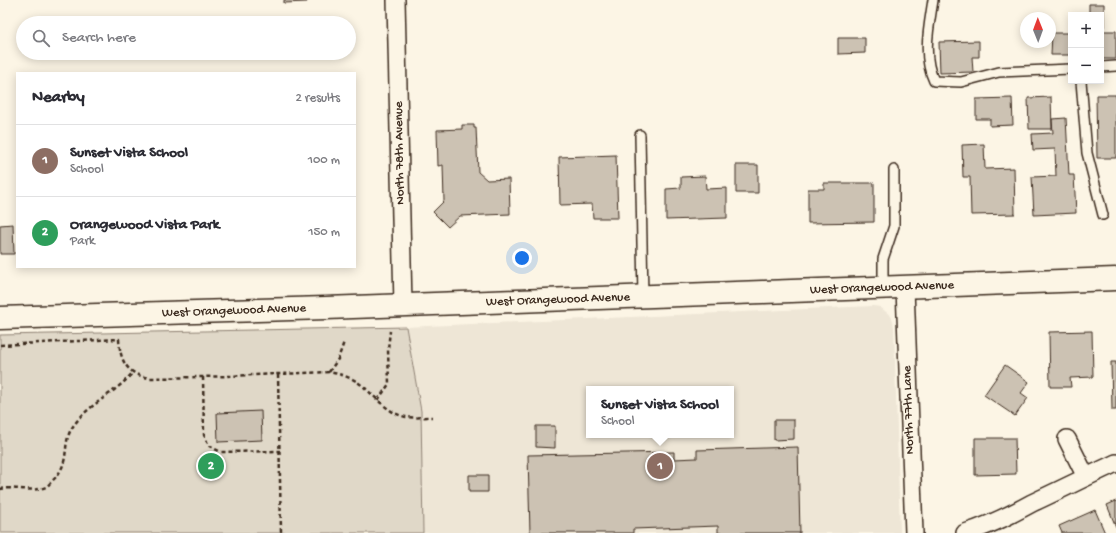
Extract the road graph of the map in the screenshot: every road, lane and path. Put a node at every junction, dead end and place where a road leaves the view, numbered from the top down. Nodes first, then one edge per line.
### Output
1 (396, 0) edge
2 (933, 0) edge
3 (1116, 66) edge
4 (1104, 67) edge
5 (1068, 69) edge
6 (1081, 84) edge
7 (640, 135) dead end
8 (894, 170) dead end
9 (1103, 215) dead end
10 (1116, 280) edge
11 (905, 288) junction
12 (883, 289) junction
13 (643, 297) junction
14 (403, 305) junction
15 (0, 318) edge
16 (390, 331) dead end
17 (344, 342) dead end
18 (0, 345) edge
19 (133, 372) junction
20 (329, 372) junction
21 (278, 374) junction
22 (203, 377) junction
23 (378, 400) junction
24 (432, 417) dead end
25 (1067, 439) dead end
26 (280, 451) junction
27 (1116, 463) edge
28 (1086, 477) junction
29 (0, 489) edge
30 (282, 533) edge
31 (914, 533) edge
32 (965, 533) edge

1 - 14 street, North 78th Avenue
2 - 5 lane
3 - 4 lane
6 - 9 lane
7 - 13 lane
8 - 12 lane
10 - 11 street, West Orangewood Avenue
11 - 12 street, West Orangewood Avenue
11 - 31 street, North 77th Lane
12 - 13 street, West Orangewood Avenue
13 - 14 street, West Orangewood Avenue
14 - 15 street, West Orangewood Avenue
16 - 23 path
17 - 20 path
18 - 19 path
19 - 22 path
19 - 29 path
20 - 21 path
20 - 23 path
21 - 22 path
21 - 26 path
22 - 26 path
23 - 24 path
25 - 28 street
26 - 30 path
27 - 28 street
28 - 32 street

